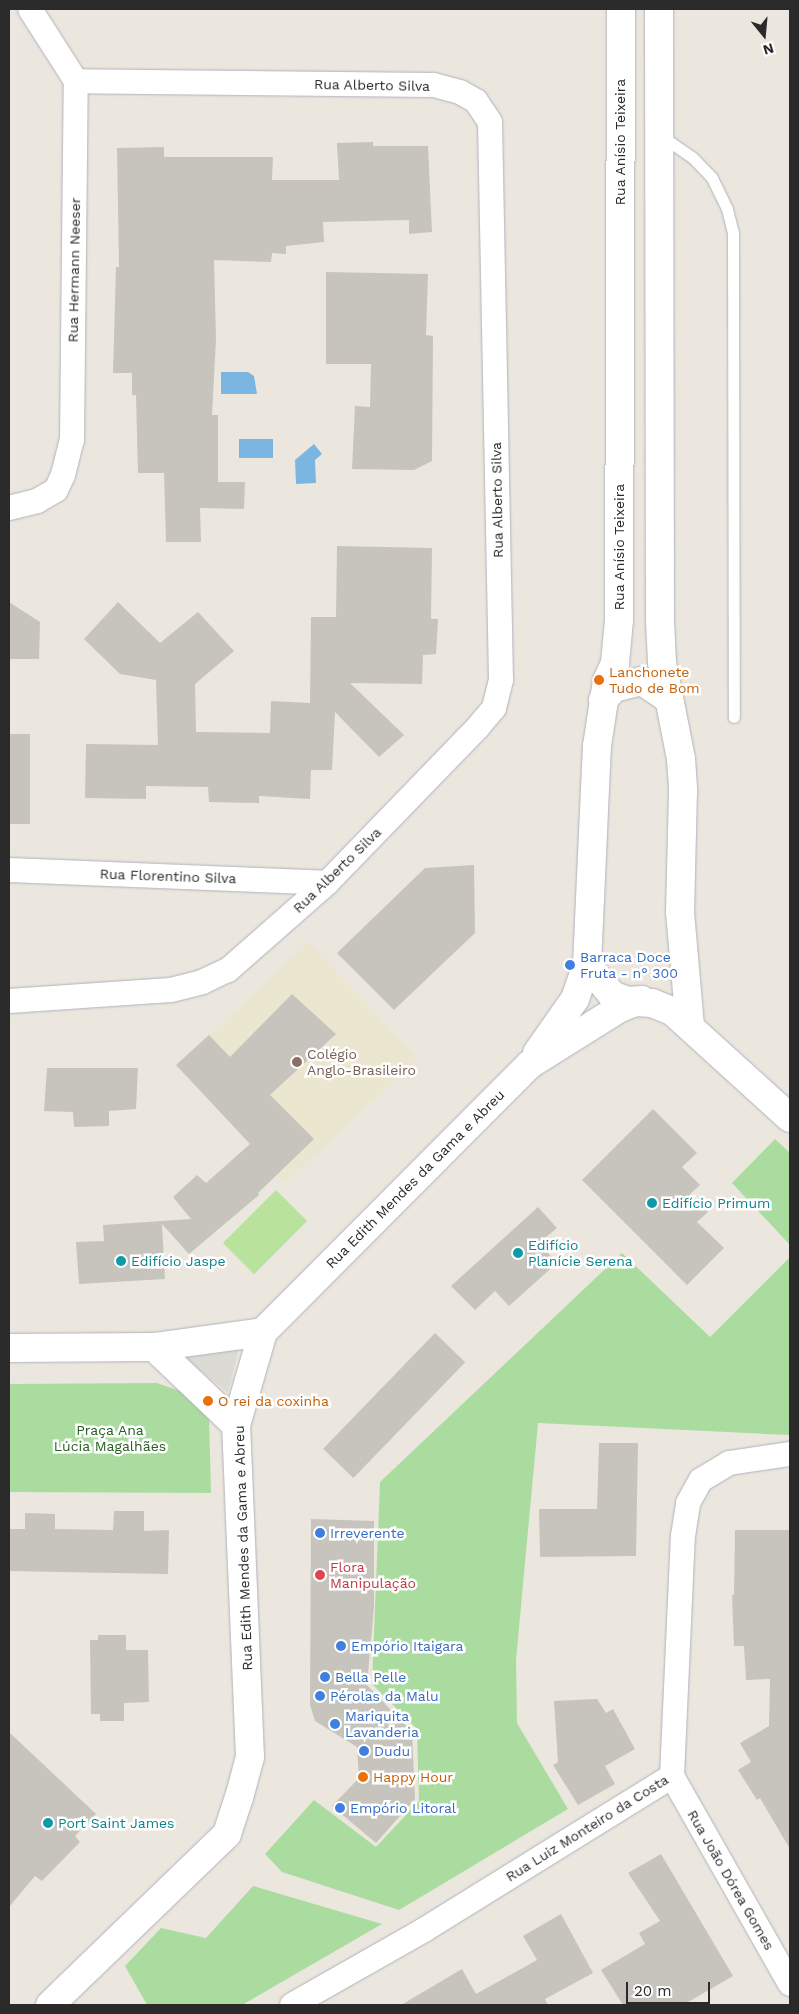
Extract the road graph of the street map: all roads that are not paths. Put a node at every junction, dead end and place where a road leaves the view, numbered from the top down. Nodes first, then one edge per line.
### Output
1 (30, 9) edge
2 (621, 9) edge
3 (659, 9) edge
4 (76, 82) junction
5 (659, 134) junction
6 (9, 508) edge
7 (669, 699) junction
8 (603, 700) junction
9 (734, 717) dead end
10 (9, 870) edge
11 (327, 883) junction
12 (683, 961) junction
13 (587, 966) junction
14 (9, 1001) edge
15 (636, 1002) junction
16 (690, 1027) junction
17 (529, 1065) junction
18 (790, 1118) edge
19 (263, 1332) junction
20 (154, 1347) junction
21 (9, 1348) edge
22 (236, 1425) junction
23 (790, 1454) edge
24 (672, 1776) junction
25 (790, 1984) edge
26 (50, 2005) edge
27 (292, 2005) edge

1 - 4 street
2 - 8 street, Rua Anísio Teixeira
3 - 5 street
4 - 6 street, Rua Hermann Neeser
4 - 11 street, Rua Alberto Silva
5 - 7 street
5 - 9 lane
7 - 8 street
7 - 12 street
8 - 13 street, Rua Anísio Teixeira
10 - 11 street, Rua Florentino Silva
11 - 14 street, Rua Alberto Silva
12 - 15 street
12 - 16 street
13 - 15 street
13 - 17 street, Rua Anísio Teixeira
15 - 16 street
15 - 17 street
16 - 18 street
17 - 19 street, Rua Edith Mendes da Gama e Abreu
19 - 20 street
19 - 22 street, Rua Edith Mendes da Gama e Abreu
20 - 21 street
20 - 22 street
22 - 26 street, Rua Edith Mendes da Gama e Abreu
23 - 24 street, Rua Luiz Monteiro da Costa
24 - 25 street, Rua João Dórea Gomes
24 - 27 street, Rua Luiz Monteiro da Costa

